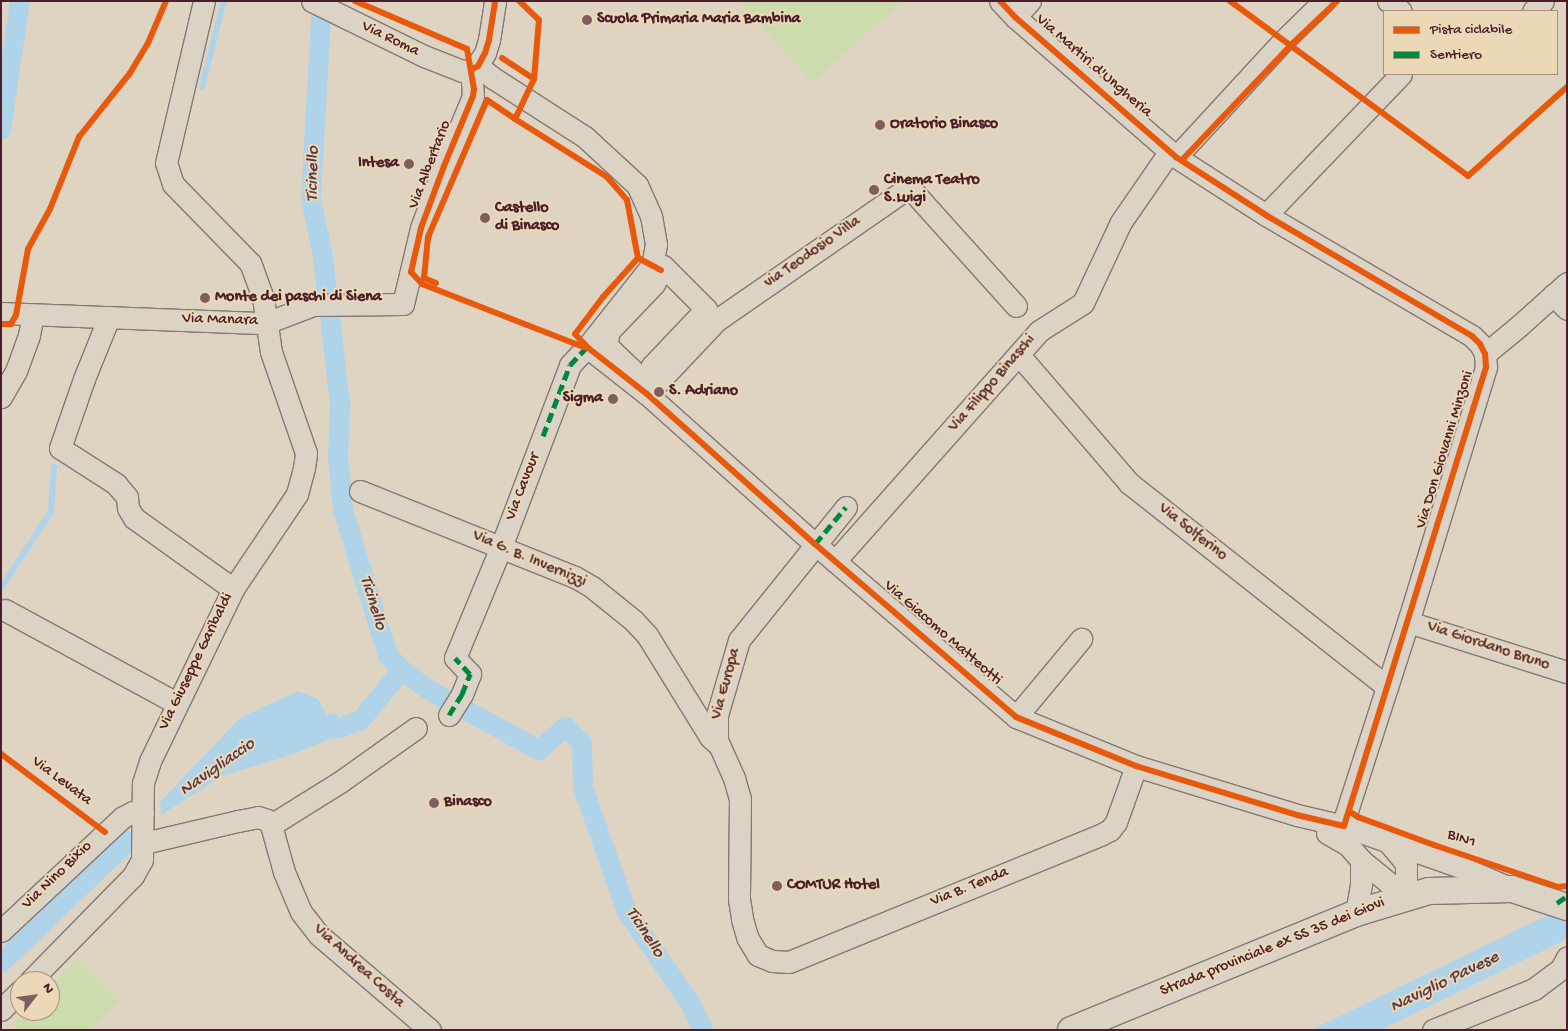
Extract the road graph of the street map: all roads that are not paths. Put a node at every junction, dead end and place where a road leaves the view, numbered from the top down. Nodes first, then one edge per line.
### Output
1 (204, 1) edge
2 (312, 1) edge
3 (494, 1) edge
4 (1000, 1) edge
5 (1030, 1) edge
6 (1324, 1) edge
7 (1388, 1) edge
8 (1400, 10) edge
9 (1015, 17) junction
10 (474, 68) junction
11 (1401, 75) edge
12 (1173, 154) junction
13 (1266, 215) junction
14 (663, 266) joint
15 (411, 272) joint
16 (1562, 296) edge
17 (1016, 306) dead end
18 (1, 313) edge
19 (33, 315) junction
20 (109, 317) junction
21 (266, 323) junction
22 (587, 348) junction
23 (1484, 354) junction
24 (1019, 355) junction
25 (647, 394) junction
26 (1, 397) edge
27 (360, 491) dead end
28 (846, 507) dead end
29 (815, 544) junction
30 (501, 547) junction
31 (835, 561) junction
32 (233, 589) junction
33 (5, 610) dead end
34 (1408, 622) junction
35 (1081, 639) dead end
36 (1566, 669) edge
37 (1387, 687) junction
38 (723, 690) junction
39 (685, 695) junction
40 (176, 703) junction
41 (449, 715) dead end
42 (1016, 717) junction
43 (416, 728) dead end
44 (719, 745) junction
45 (1136, 766) junction
46 (143, 813) junction
47 (271, 825) junction
48 (1341, 833) junction
49 (144, 843) junction
50 (1390, 843) junction
51 (1361, 860) junction
52 (1512, 889) junction
53 (1406, 897) junction
54 (1567, 907) edge
55 (1356, 913) junction
56 (1, 931) edge
57 (1567, 957) edge
58 (763, 959) joint
59 (40, 971) edge
60 (10, 1001) edge
61 (1, 1010) edge
62 (430, 1030) edge
63 (1071, 1030) edge
64 (1433, 1030) edge

1 - 21 street, Via Giuseppe Garibaldi
2 - 10 street, Via Roma
3 - 10 street
4 - 9 street, Via Martiri d'Ungheria
5 - 9 street
6 - 12 street, Via Filippo Binaschi
7 - 8 street
9 - 12 street, Via Martiri d'Ungheria
10 - 15 street, Via Albertario
10 - 22 street, Via Cavour
11 - 13 street
12 - 13 street, Via Don Giovanni Minzoni
12 - 24 street, Via Filippo Binaschi
13 - 23 street, Via Don Giovanni Minzoni
14 - 14 street
15 - 21 street, Via Manara
16 - 23 street
17 - 25 street, via Teodosio Villa
18 - 19 street, Via Manara
19 - 20 street, Via Manara
19 - 26 street
20 - 21 street, Via Manara
20 - 32 street
21 - 32 street, Via Giuseppe Garibaldi
22 - 25 street, Via Giacomo Matteotti
22 - 30 street, Via Cavour
23 - 34 street, Via Don Giovanni Minzoni
24 - 31 street, Via Filippo Binaschi
24 - 37 street, Via Solferino
25 - 29 street, Via Giacomo Matteotti
27 - 30 street, Via G. B. Invernizzi
28 - 29 street, Via Europa
29 - 31 street, Via Giacomo Matteotti
29 - 38 street, Via Europa
30 - 39 street, Via G. B. Invernizzi
30 - 41 street, Via Cavour
31 - 42 street, Via Giacomo Matteotti
32 - 40 street, Via Giuseppe Garibaldi
33 - 40 street
34 - 36 street, Via Giordano Bruno
34 - 37 street, Via Don Giovanni Minzoni
35 - 42 street
37 - 48 street, Via Don Giovanni Minzoni
38 - 39 street
38 - 44 street, Via Europa
39 - 44 street, Via G. B. Invernizzi
40 - 46 street, Via Giuseppe Garibaldi
42 - 45 street, Via Giacomo Matteotti
43 - 47 street
44 - 58 street, Via Europa
45 - 48 street, Via Giacomo Matteotti
45 - 58 street, Via B. Tenda
46 - 49 street, Via Giuseppe Garibaldi
46 - 56 street, Via Nino Bixio
47 - 49 street
47 - 62 street, Via Andrea Costa
48 - 50 street, Via Giacomo Matteotti
48 - 51 street, Via Giacomo Matteotti
49 - 59 street, Via Giuseppe Garibaldi
50 - 52 street, Via Giacomo Matteotti
50 - 53 street
51 - 53 street, Via Giacomo Matteotti
51 - 55 street
52 - 53 main road, Strada provinciale ex SS 35 dei Giovi
52 - 54 main road, Strada provinciale ex SS 35 dei Giovi
53 - 55 main road, Strada provinciale ex SS 35 dei Giovi
55 - 63 main road, Strada provinciale ex SS 35 dei Giovi
57 - 64 street
60 - 61 street

